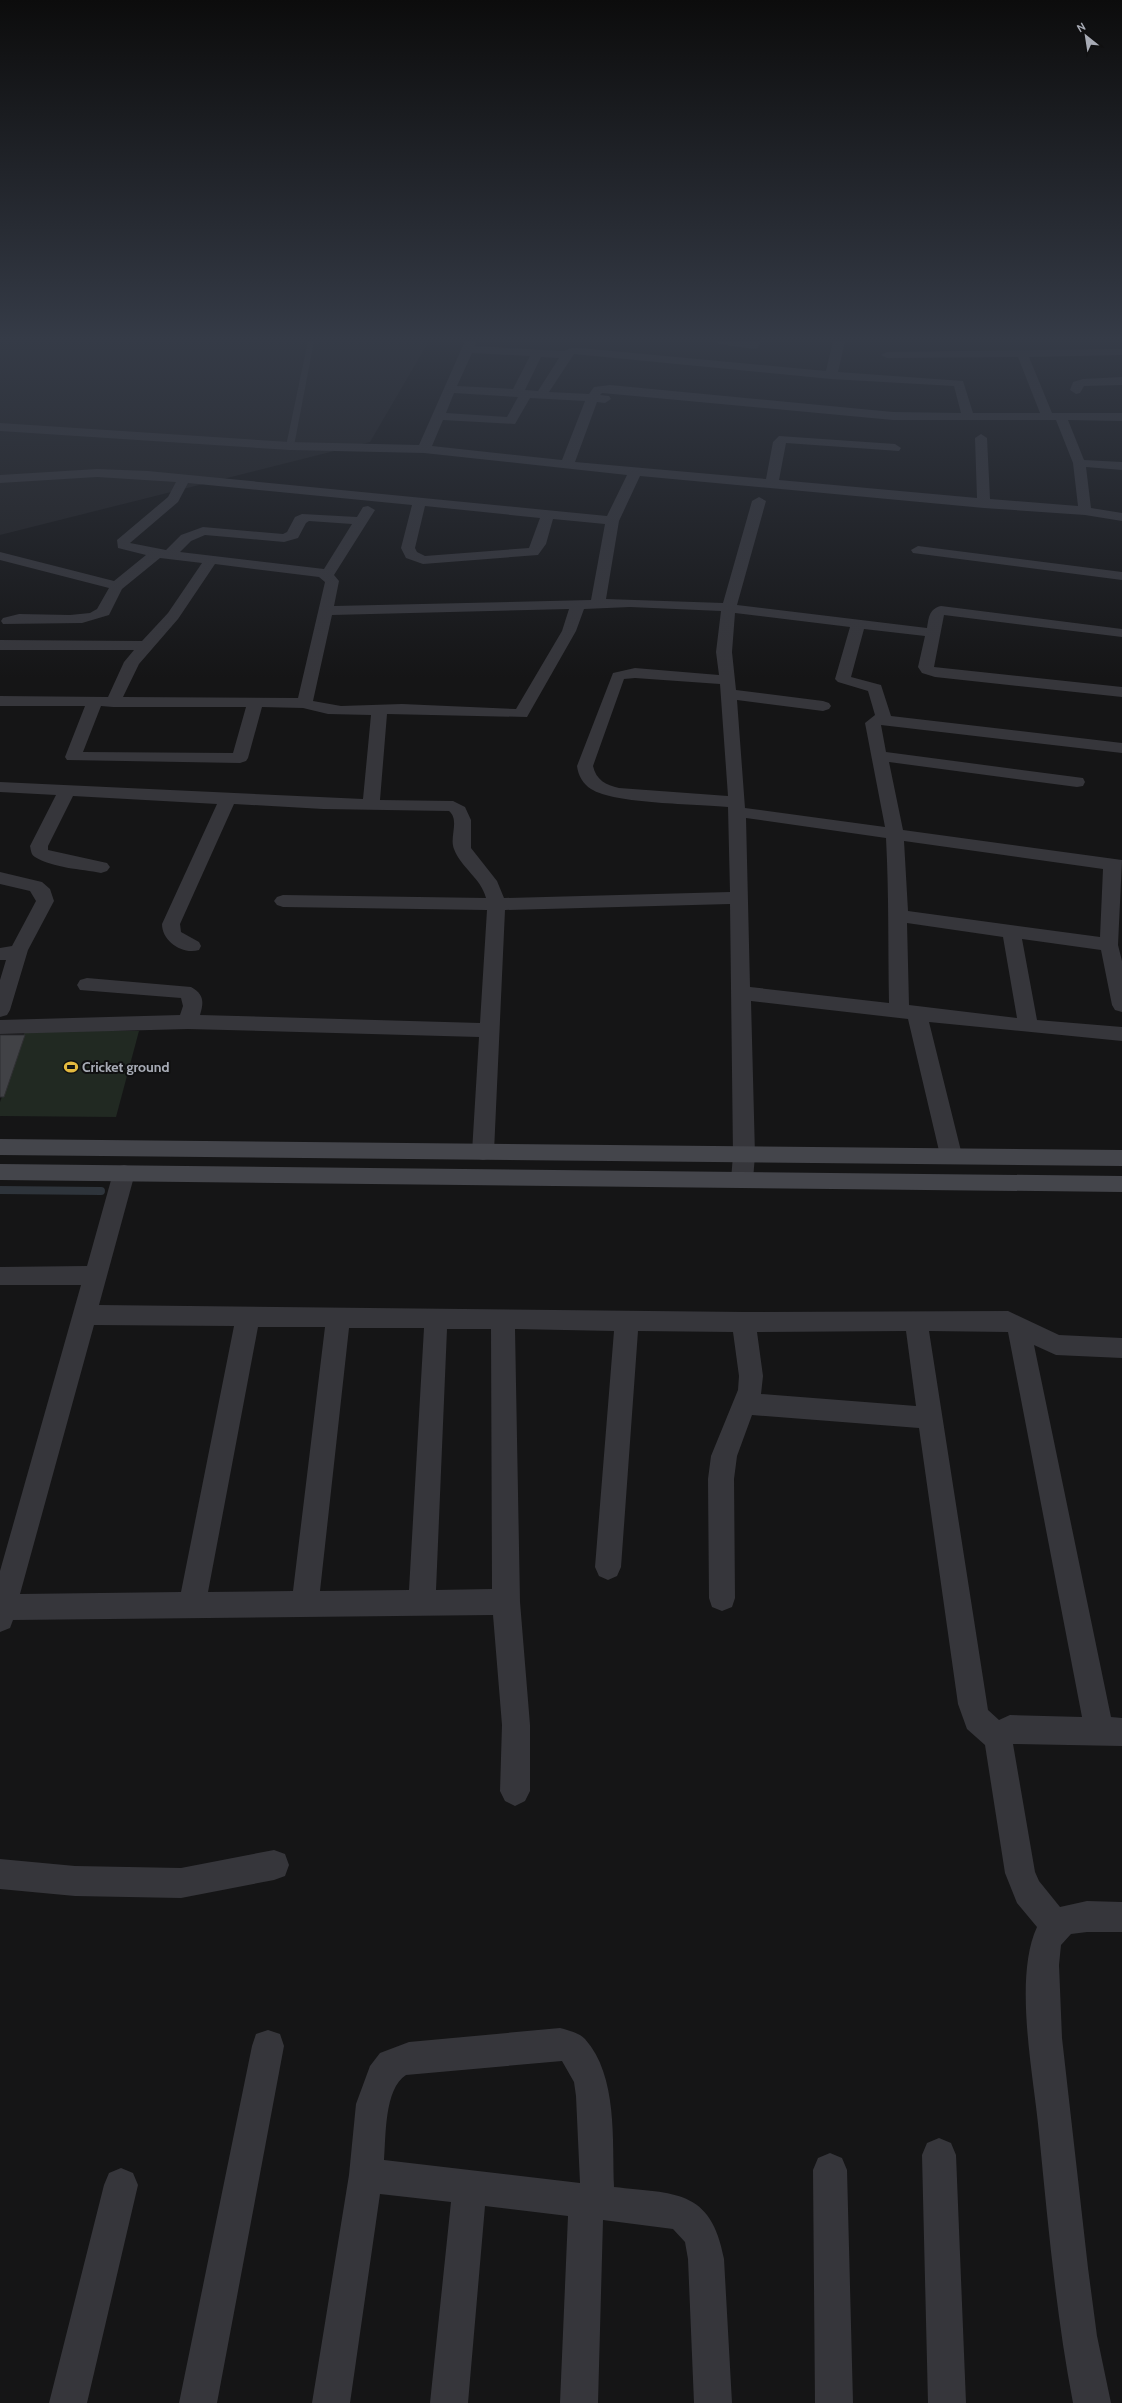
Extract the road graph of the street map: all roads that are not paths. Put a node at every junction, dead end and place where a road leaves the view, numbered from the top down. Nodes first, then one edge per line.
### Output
1 (461, 453) edge
2 (571, 453) edge
3 (777, 453) edge
4 (981, 453) edge
5 (1075, 453) edge
6 (1079, 463) junction
7 (567, 465) junction
8 (1122, 466) edge
9 (635, 472) junction
10 (0, 479) edge
11 (184, 479) junction
12 (772, 484) junction
13 (373, 498) junction
14 (758, 501) dead end
15 (419, 502) junction
16 (984, 504) junction
17 (1085, 511) junction
18 (548, 515) junction
19 (1122, 516) edge
20 (363, 521) junction
21 (612, 521) junction
22 (918, 550) dead end
23 (163, 554) junction
24 (0, 556) edge
25 (211, 560) junction
26 (327, 575) junction
27 (1122, 576) edge
28 (118, 586) junction
29 (598, 603) junction
30 (578, 604) junction
31 (728, 610) junction
32 (326, 611) junction
33 (8, 621) dead end
34 (858, 625) junction
35 (933, 633) junction
36 (1122, 633) edge
37 (0, 645) edge
38 (148, 646) junction
39 (728, 687) junction
40 (1122, 692) edge
41 (0, 702) edge
42 (95, 702) junction
43 (113, 702) junction
44 (255, 703) junction
45 (305, 704) junction
46 (823, 706) dead end
47 (380, 709) junction
48 (884, 719) junction
49 (1122, 748) edge
50 (880, 756) junction
51 (1077, 782) dead end
52 (0, 787) edge
53 (67, 790) junction
54 (228, 799) junction
55 (371, 805) junction
56 (736, 807) junction
57 (895, 835) junction
58 (1117, 865) edge
59 (102, 866) dead end
60 (0, 878) edge
61 (738, 898) junction
62 (283, 901) dead end
63 (496, 904) junction
64 (899, 916) junction
65 (1010, 931) junction
66 (1109, 945) junction
67 (192, 946) dead end
68 (19, 950) junction
69 (0, 954) edge
70 (87, 985) dead end
71 (741, 993) junction
72 (1122, 1006) edge
73 (0, 1010) edge
74 (908, 1012) junction
75 (188, 1022) junction
76 (1028, 1026) junction
77 (0, 1027) edge
78 (489, 1030) junction
79 (1122, 1034) edge
80 (0, 1147) edge
81 (483, 1152) junction
82 (744, 1155) junction
83 (951, 1155) junction
84 (1122, 1158) edge
85 (0, 1172) edge
86 (124, 1173) junction
87 (742, 1180) junction
88 (1122, 1184) edge
89 (96, 1275) junction
90 (0, 1276) edge
91 (86, 1315) junction
92 (248, 1317) junction
93 (338, 1317) junction
94 (436, 1318) junction
95 (503, 1318) junction
96 (628, 1320) junction
97 (916, 1321) junction
98 (744, 1322) junction
99 (1018, 1325) junction
100 (1122, 1348) edge
101 (746, 1404) junction
102 (930, 1418) junction
103 (608, 1567) dead end
104 (722, 1598) dead end
105 (506, 1602) junction
106 (422, 1603) junction
107 (305, 1604) junction
108 (192, 1605) junction
109 (1, 1612) edge
110 (1111, 1731) edge
111 (998, 1738) junction
112 (515, 1791) dead end
113 (274, 1865) dead end
114 (0, 1874) edge
115 (1122, 1917) edge
116 (1056, 1926) junction
117 (268, 2046) dead end
118 (939, 2155) dead end
119 (830, 2170) dead end
120 (366, 2175) junction
121 (121, 2185) dead end
122 (470, 2187) junction
123 (592, 2201) junction
124 (68, 2403) edge
125 (198, 2403) edge
126 (331, 2403) edge
127 (449, 2403) edge
128 (579, 2403) edge
129 (713, 2403) edge
130 (834, 2403) edge
131 (947, 2403) edge
132 (1092, 2403) edge

1 - 7 street
2 - 7 street
3 - 12 street
4 - 16 street
5 - 6 street
6 - 8 street
6 - 17 street
7 - 9 street
9 - 12 street
9 - 21 street
10 - 11 street
11 - 13 street
11 - 23 street
12 - 16 street
13 - 15 street
13 - 20 street
14 - 31 street
15 - 18 street
15 - 18 street
16 - 17 street
17 - 19 street
18 - 21 street
20 - 23 street
20 - 26 street
21 - 29 street
22 - 27 street
23 - 25 street
23 - 28 street
24 - 28 street
25 - 26 street
25 - 38 street
26 - 32 street
28 - 33 street
29 - 30 street
29 - 31 street
30 - 32 street
30 - 47 street
31 - 34 street
31 - 39 street
32 - 45 street
34 - 35 street
34 - 48 street
35 - 36 street
35 - 40 street
37 - 38 street
38 - 43 street
39 - 46 street
39 - 56 street
39 - 56 street
41 - 42 street
42 - 43 street
42 - 44 street
43 - 44 street
44 - 45 street
45 - 47 street
47 - 55 street
48 - 49 street
48 - 50 street
50 - 51 street
50 - 57 street
52 - 53 street
53 - 54 street
53 - 59 street
54 - 55 street
54 - 67 street
55 - 63 street
56 - 57 street
56 - 61 street
57 - 58 street
57 - 64 street
58 - 66 street
60 - 68 street
61 - 63 street
61 - 71 street
62 - 63 street
63 - 78 street
64 - 65 street
64 - 74 street
65 - 66 street
65 - 76 street
66 - 72 street
68 - 69 street
68 - 73 street
70 - 75 street
71 - 74 street
71 - 82 street
74 - 76 street
74 - 83 street
75 - 77 street
75 - 78 street
76 - 79 street
78 - 81 street
80 - 81 street
81 - 82 street
82 - 83 street
82 - 87 street
83 - 84 street
85 - 86 street
86 - 87 street
86 - 89 street
87 - 88 street
89 - 90 street
89 - 91 street
91 - 92 street
91 - 109 street
92 - 93 street
92 - 108 street
93 - 94 street
93 - 107 street
94 - 95 street
94 - 106 street
95 - 96 street
95 - 105 street
96 - 98 street
96 - 103 street
97 - 98 street
97 - 99 street
97 - 102 street
98 - 101 street
99 - 100 street
99 - 110 street
101 - 102 street
101 - 104 street
102 - 111 street
105 - 106 street
105 - 112 street
106 - 107 street
107 - 108 street
108 - 109 street
110 - 111 street
111 - 116 street
113 - 114 street
115 - 116 street
116 - 132 street
117 - 125 street
118 - 131 street
119 - 130 street
120 - 122 street
120 - 123 street
120 - 126 street
121 - 124 street
122 - 123 street
122 - 127 street
123 - 128 street
123 - 129 street

